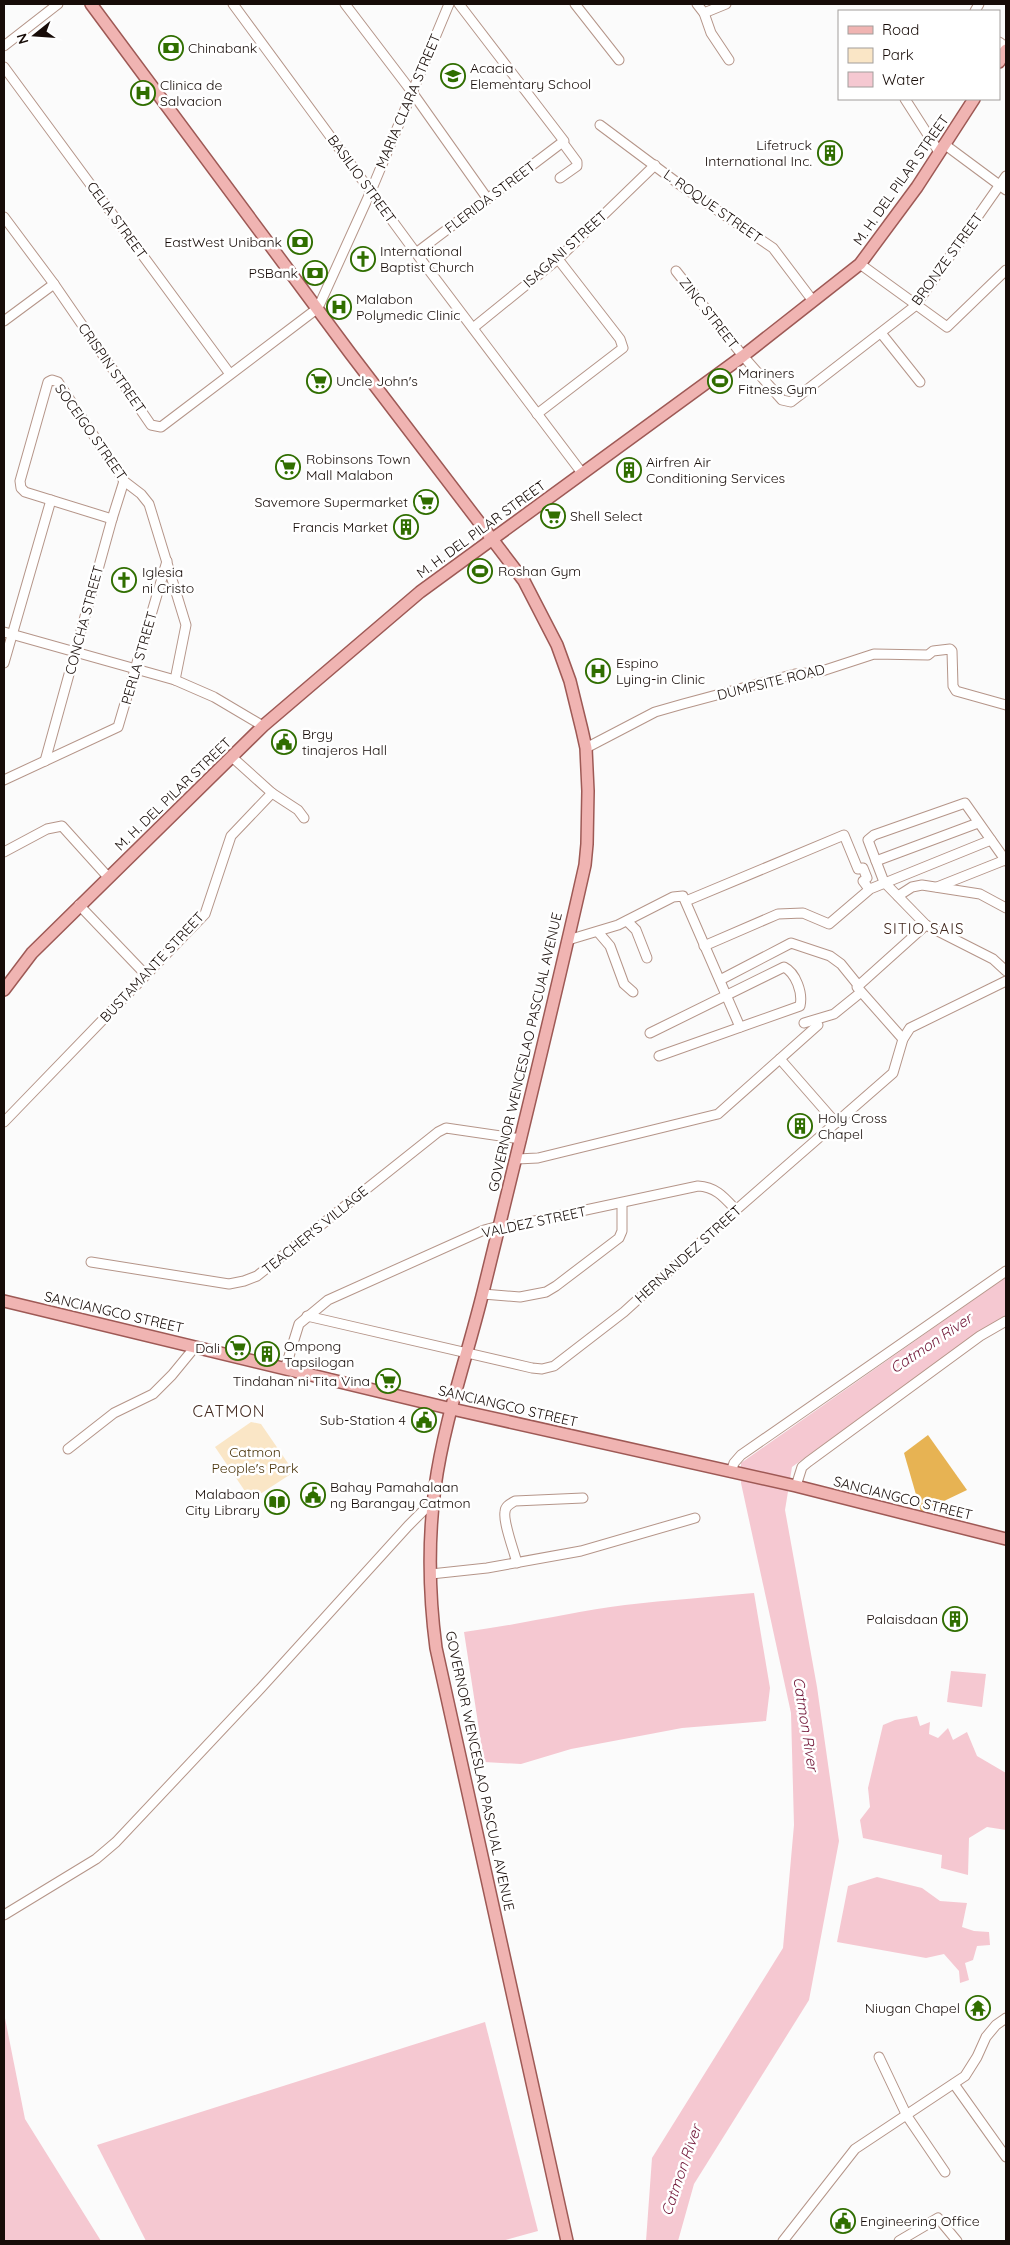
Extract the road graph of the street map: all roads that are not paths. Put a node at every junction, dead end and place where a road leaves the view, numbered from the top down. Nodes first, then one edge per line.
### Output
1 (58, 4) edge
2 (91, 4) edge
3 (233, 4) edge
4 (345, 4) edge
5 (449, 4) edge
6 (459, 4) edge
7 (575, 4) edge
8 (697, 4) edge
9 (726, 4) edge
10 (704, 13) junction
11 (4, 46) edge
12 (1006, 49) edge
13 (619, 60) dead end
14 (729, 60) dead end
15 (1000, 60) edge
16 (4, 67) edge
17 (412, 92) junction
18 (906, 100) edge
19 (973, 100) edge
20 (600, 125) dead end
21 (564, 142) junction
22 (942, 148) junction
23 (655, 165) junction
24 (1006, 176) edge
25 (560, 178) dead end
26 (1003, 187) edge
27 (370, 191) junction
28 (487, 198) junction
29 (4, 217) edge
30 (416, 253) junction
31 (558, 259) junction
32 (860, 264) junction
33 (1006, 270) edge
34 (676, 271) dead end
35 (54, 284) junction
36 (813, 301) junction
37 (915, 306) junction
38 (318, 308) junction
39 (4, 321) edge
40 (473, 328) junction
41 (881, 333) junction
42 (743, 356) junction
43 (230, 374) junction
44 (920, 382) dead end
45 (537, 414) junction
46 (582, 473) junction
47 (124, 481) junction
48 (51, 500) junction
49 (112, 519) junction
50 (493, 540) junction
51 (167, 561) junction
52 (8, 633) edge
53 (75, 652) junction
54 (4, 663) edge
55 (137, 668) junction
56 (175, 680) junction
57 (1006, 705) edge
58 (264, 726) junction
59 (586, 748) junction
60 (232, 757) junction
61 (45, 761) junction
62 (4, 780) edge
63 (272, 793) junction
64 (304, 818) dead end
65 (978, 823) junction
66 (990, 840) junction
67 (4, 852) edge
68 (1006, 861) edge
69 (876, 862) junction
70 (108, 877) junction
71 (884, 882) junction
72 (937, 887) junction
73 (869, 889) junction
74 (898, 896) junction
75 (686, 901) junction
76 (79, 905) junction
77 (1006, 908) edge
78 (627, 920) junction
79 (926, 925) junction
80 (598, 932) junction
81 (568, 940) junction
82 (704, 946) junction
83 (647, 958) dead end
84 (1006, 971) edge
85 (146, 975) junction
86 (720, 980) junction
87 (1006, 981) edge
88 (859, 989) junction
89 (4, 990) edge
90 (633, 992) dead end
91 (728, 996) junction
92 (804, 1023) dead end
93 (818, 1025) dead end
94 (740, 1027) junction
95 (650, 1033) dead end
96 (903, 1038) junction
97 (659, 1056) dead end
98 (780, 1058) junction
99 (4, 1122) edge
100 (836, 1123) junction
101 (521, 1139) junction
102 (517, 1159) junction
103 (622, 1203) junction
104 (736, 1210) junction
105 (499, 1226) junction
106 (91, 1262) dead end
107 (1006, 1271) edge
108 (483, 1294) junction
109 (4, 1301) edge
110 (307, 1316) junction
111 (1006, 1321) edge
112 (195, 1347) junction
113 (466, 1354) junction
114 (285, 1369) junction
115 (452, 1409) junction
116 (68, 1449) dead end
117 (731, 1472) junction
118 (793, 1486) junction
119 (583, 1498) dead end
120 (434, 1500) junction
121 (695, 1518) dead end
122 (1006, 1539) edge
123 (516, 1563) junction
124 (431, 1574) junction
125 (4, 1915) edge
126 (1006, 2018) edge
127 (879, 2057) dead end
128 (954, 2084) junction
129 (907, 2116) junction
130 (1006, 2157) edge
131 (945, 2172) dead end
132 (914, 2238) edge
133 (567, 2241) edge
134 (783, 2241) edge
135 (898, 2241) edge
136 (957, 2241) edge

1 - 11 street
2 - 38 main road, GOVERNOR WENCESLAO PASCUAL AVENUE
3 - 27 street, BASILIO STREET
4 - 17 street
5 - 17 street, MARIA CLARA STREET
6 - 21 street
7 - 13 street
8 - 10 street
9 - 10 street
10 - 14 street
12 - 15 main road
16 - 43 street, CELIA STREET
17 - 27 street, MARIA CLARA STREET
17 - 28 street
18 - 22 street
19 - 22 main road, M. H. DEL PILAR STREET
20 - 23 street, L. ROQUE STREET
21 - 25 street
21 - 28 street, FLERIDA STREET
22 - 26 street
22 - 32 main road, M. H. DEL PILAR STREET
23 - 31 street, ISAGANI STREET
23 - 36 street, L. ROQUE STREET
24 - 26 street, BRONZE STREET
26 - 37 street, BRONZE STREET
27 - 30 street, BASILIO STREET
27 - 38 street, MARIA CLARA STREET
28 - 30 street, FLERIDA STREET
29 - 35 street, CRISPIN STREET
30 - 40 street, BASILIO STREET
31 - 40 street, ISAGANI STREET
31 - 45 street
32 - 36 main road, M. H. DEL PILAR STREET
32 - 37 street
33 - 37 street
34 - 42 street, ZINC STREET
35 - 39 street
35 - 43 street, CRISPIN STREET
36 - 42 main road, M. H. DEL PILAR STREET
37 - 41 street, BRONZE STREET
38 - 43 street, CRISPIN STREET
38 - 50 main road, GOVERNOR WENCESLAO PASCUAL AVENUE
40 - 45 street, BASILIO STREET
41 - 42 street, BRONZE STREET
41 - 44 street
42 - 46 main road, M. H. DEL PILAR STREET
45 - 46 street, BASILIO STREET
46 - 50 main road, M. H. DEL PILAR STREET
47 - 48 street, SOCEIGO STREET
47 - 49 street, CONCHA STREET
47 - 51 street, SOCEIGO STREET
48 - 49 street
48 - 52 street
49 - 53 street, CONCHA STREET
50 - 58 main road, M. H. DEL PILAR STREET
50 - 59 main road, GOVERNOR WENCESLAO PASCUAL AVENUE
51 - 55 street, PERLA STREET
51 - 56 street, SOCEIGO STREET
52 - 53 street
52 - 54 street
53 - 55 street
53 - 61 street, CONCHA STREET
55 - 56 street
55 - 61 street, PERLA STREET
56 - 58 street
57 - 59 street, DUMPSITE ROAD
58 - 60 main road, M. H. DEL PILAR STREET
59 - 81 main road, GOVERNOR WENCESLAO PASCUAL AVENUE
60 - 63 street
60 - 70 main road, M. H. DEL PILAR STREET
61 - 62 street
63 - 64 street
63 - 85 street, BUSTAMANTE STREET
65 - 66 street
65 - 69 street
65 - 69 street
66 - 68 street
66 - 71 street
67 - 70 street
68 - 72 street
69 - 71 street
70 - 76 main road, M. H. DEL PILAR STREET
71 - 73 street
71 - 74 street
72 - 74 street
72 - 77 street
73 - 75 street
73 - 82 street
74 - 79 street
75 - 78 street
75 - 82 street
76 - 85 street
76 - 89 main road, M. H. DEL PILAR STREET
78 - 80 street
78 - 83 street
79 - 84 street
79 - 88 street
80 - 81 street
80 - 90 street
81 - 101 main road, GOVERNOR WENCESLAO PASCUAL AVENUE
82 - 86 street
85 - 99 street, BUSTAMANTE STREET
86 - 88 street
86 - 91 street
87 - 96 street
88 - 92 street
88 - 96 street
91 - 94 street
91 - 94 street
91 - 95 street
93 - 98 street
94 - 97 street
96 - 100 street, HERNANDEZ STREET
98 - 100 street
98 - 102 street
100 - 104 street, HERNANDEZ STREET
101 - 102 main road, GOVERNOR WENCESLAO PASCUAL AVENUE
101 - 106 street, TEACHER'S VILLAGE
102 - 105 main road, GOVERNOR WENCESLAO PASCUAL AVENUE
103 - 104 street, VALDEZ STREET
103 - 105 street, VALDEZ STREET
103 - 108 street
104 - 113 street, HERNANDEZ STREET
105 - 108 main road, GOVERNOR WENCESLAO PASCUAL AVENUE
105 - 110 street, VALDEZ STREET
107 - 117 street
108 - 113 main road, GOVERNOR WENCESLAO PASCUAL AVENUE
109 - 112 main road, SANCIANGCO STREET
110 - 113 street, HERNANDEZ STREET
110 - 114 street, VALDEZ STREET
111 - 118 street
112 - 114 main road, SANCIANGCO STREET
112 - 116 street
113 - 115 main road, GOVERNOR WENCESLAO PASCUAL AVENUE
114 - 115 main road, SANCIANGCO STREET
115 - 117 main road, SANCIANGCO STREET
115 - 120 main road, GOVERNOR WENCESLAO PASCUAL AVENUE
117 - 118 main road, SANCIANGCO STREET
118 - 122 main road, SANCIANGCO STREET
119 - 123 street
120 - 124 main road, GOVERNOR WENCESLAO PASCUAL AVENUE
120 - 125 street
121 - 123 street
123 - 124 street
124 - 133 main road, GOVERNOR WENCESLAO PASCUAL AVENUE
126 - 128 street
127 - 129 street
128 - 129 street
128 - 130 street
129 - 131 street
129 - 134 street
132 - 135 street
132 - 136 street

